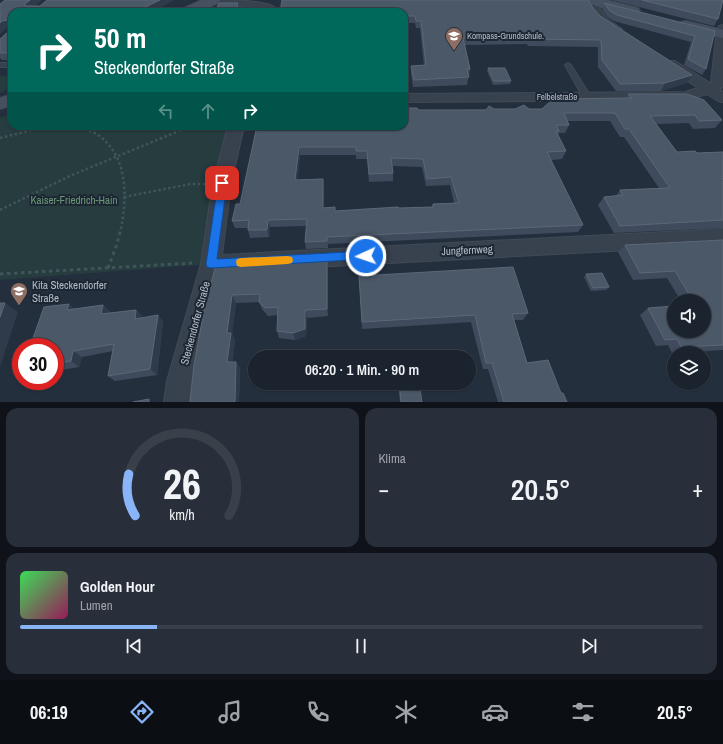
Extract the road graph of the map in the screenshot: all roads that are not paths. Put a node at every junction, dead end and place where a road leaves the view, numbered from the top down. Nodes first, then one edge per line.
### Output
1 (213, 0) edge
2 (221, 0) edge
3 (592, 1) edge
4 (196, 8) edge
5 (268, 8) edge
6 (647, 15) edge
7 (670, 21) edge
8 (723, 33) edge
9 (629, 38) edge
10 (663, 59) edge
11 (568, 66) dead end
12 (710, 89) junction
13 (587, 97) junction
14 (408, 98) edge
15 (723, 98) edge
16 (235, 130) edge
17 (723, 237) edge
18 (211, 264) junction
19 (177, 402) edge

1 - 4 street
2 - 5 street
3 - 6 street
3 - 9 street
7 - 8 street
8 - 12 street
10 - 12 street
11 - 13 lane
12 - 13 street, Felbelstraße
12 - 15 street
13 - 14 street, Felbelstraße
16 - 18 street, Steckendorfer Straße
17 - 18 street, Jungfernweg
18 - 19 street, Steckendorfer Straße

